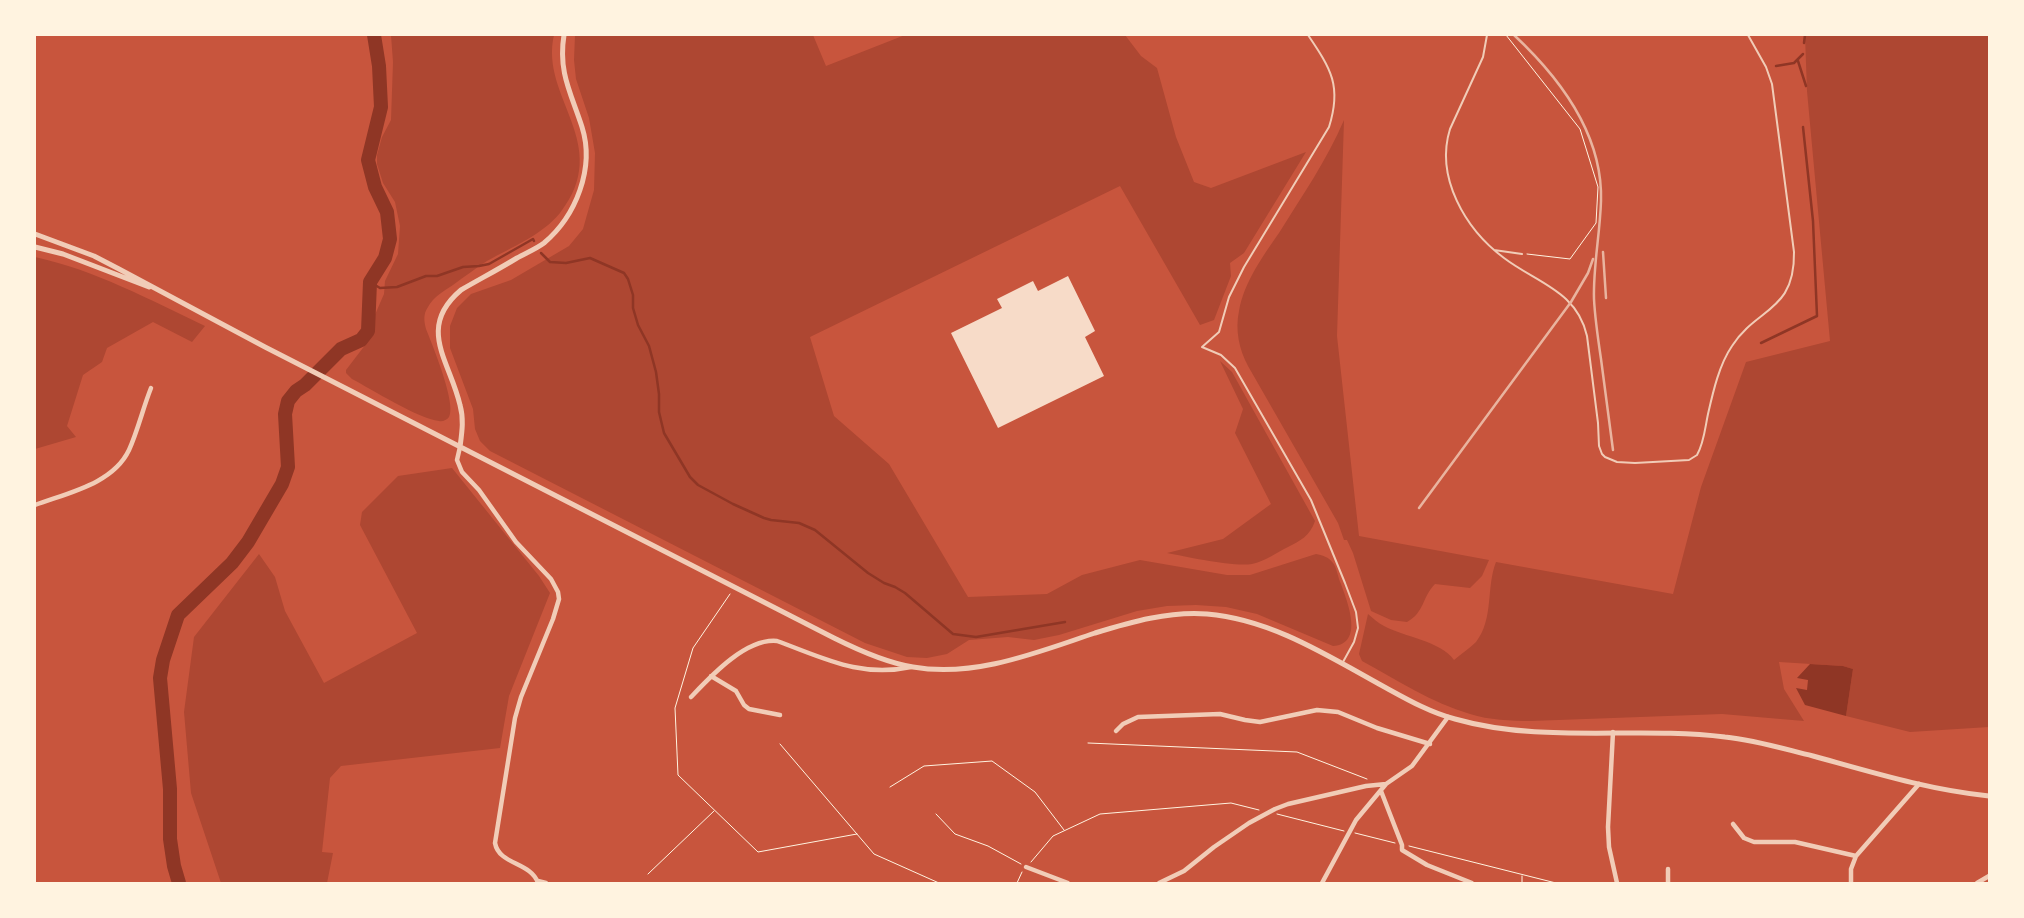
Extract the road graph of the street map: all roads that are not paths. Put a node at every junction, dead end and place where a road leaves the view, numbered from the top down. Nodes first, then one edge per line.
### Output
1 (564, 35) edge
2 (1308, 35) edge
3 (1487, 35) edge
4 (1748, 35) edge
5 (35, 234) edge
6 (35, 247) edge
7 (1494, 250) junction
8 (1522, 254) road end
9 (152, 287) junction
10 (151, 388) dead end
11 (460, 447) junction
12 (35, 505) edge
13 (1342, 664) junction
14 (912, 667) junction
15 (711, 676) junction
16 (691, 697) dead end
17 (780, 714) dead end
18 (1448, 717) junction
19 (1116, 731) dead end
20 (1614, 732) junction
21 (1430, 744) junction
22 (1386, 784) junction
23 (1919, 784) junction
24 (1381, 791) junction
25 (1989, 796) edge
26 (1733, 824) dead end
27 (1856, 856) junction
28 (1026, 867) road end
29 (1668, 869) dead end
30 (1989, 876) edge
31 (538, 882) edge
32 (546, 883) edge
33 (1068, 883) edge
34 (1159, 883) edge
35 (1322, 883) edge
36 (1472, 883) edge
37 (1617, 883) edge
38 (1668, 883) edge
39 (1851, 883) edge
40 (1977, 883) edge

1 - 11 street
2 - 13 lane
3 - 7 lane
4 - 7 lane
5 - 9 street
6 - 9 street
7 - 8 lane
9 - 11 street
10 - 12 street
11 - 14 street
11 - 31 street
13 - 14 street
13 - 18 street
14 - 15 street
15 - 16 street
15 - 17 street
18 - 20 street
18 - 21 street
19 - 21 street
20 - 23 street
20 - 37 street
21 - 22 street
22 - 24 street
22 - 34 street
23 - 25 street
23 - 27 street
24 - 35 street
24 - 36 street
26 - 27 street
27 - 39 street
28 - 33 street
29 - 38 street
30 - 40 street
31 - 32 street

